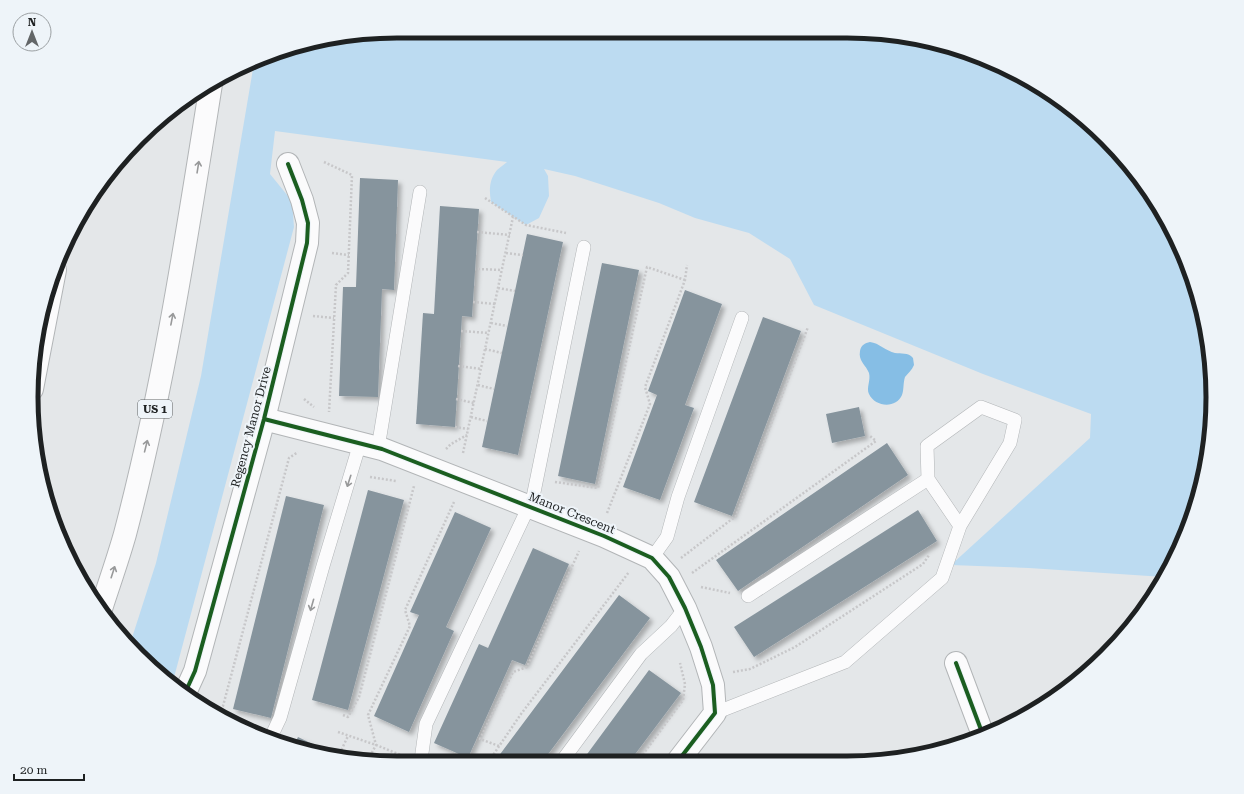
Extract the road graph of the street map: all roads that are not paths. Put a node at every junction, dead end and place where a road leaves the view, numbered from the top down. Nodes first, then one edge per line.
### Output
1 (210, 91) edge
2 (288, 164) dead end
3 (420, 192) dead end
4 (584, 247) dead end
5 (742, 318) dead end
6 (264, 419) junction
7 (369, 446) junction
8 (928, 479) junction
9 (530, 506) junction
10 (960, 526) junction
11 (652, 558) junction
12 (748, 596) dead end
13 (103, 602) edge
14 (685, 608) junction
15 (956, 663) dead end
16 (187, 688) edge
17 (716, 713) junction
18 (981, 730) edge
19 (273, 734) edge
20 (416, 756) edge
21 (566, 756) edge
22 (682, 756) edge

13 -> 1 main road, US 1
2 - 6 main road, Regency Manor Drive
3 - 7 lane
4 - 9 lane
5 - 11 lane
6 - 7 main road, Manor Crescent
6 - 16 main road, Regency Manor Drive
7 - 9 main road, Manor Crescent
7 -> 19 lane
8 - 10 lane
8 - 10 lane
8 - 12 lane
9 - 11 main road, Manor Crescent
9 - 20 lane
10 - 17 lane
11 - 14 main road, Manor Crescent
14 - 17 main road, Manor Crescent
14 - 21 lane
15 - 18 main road
17 - 22 main road

